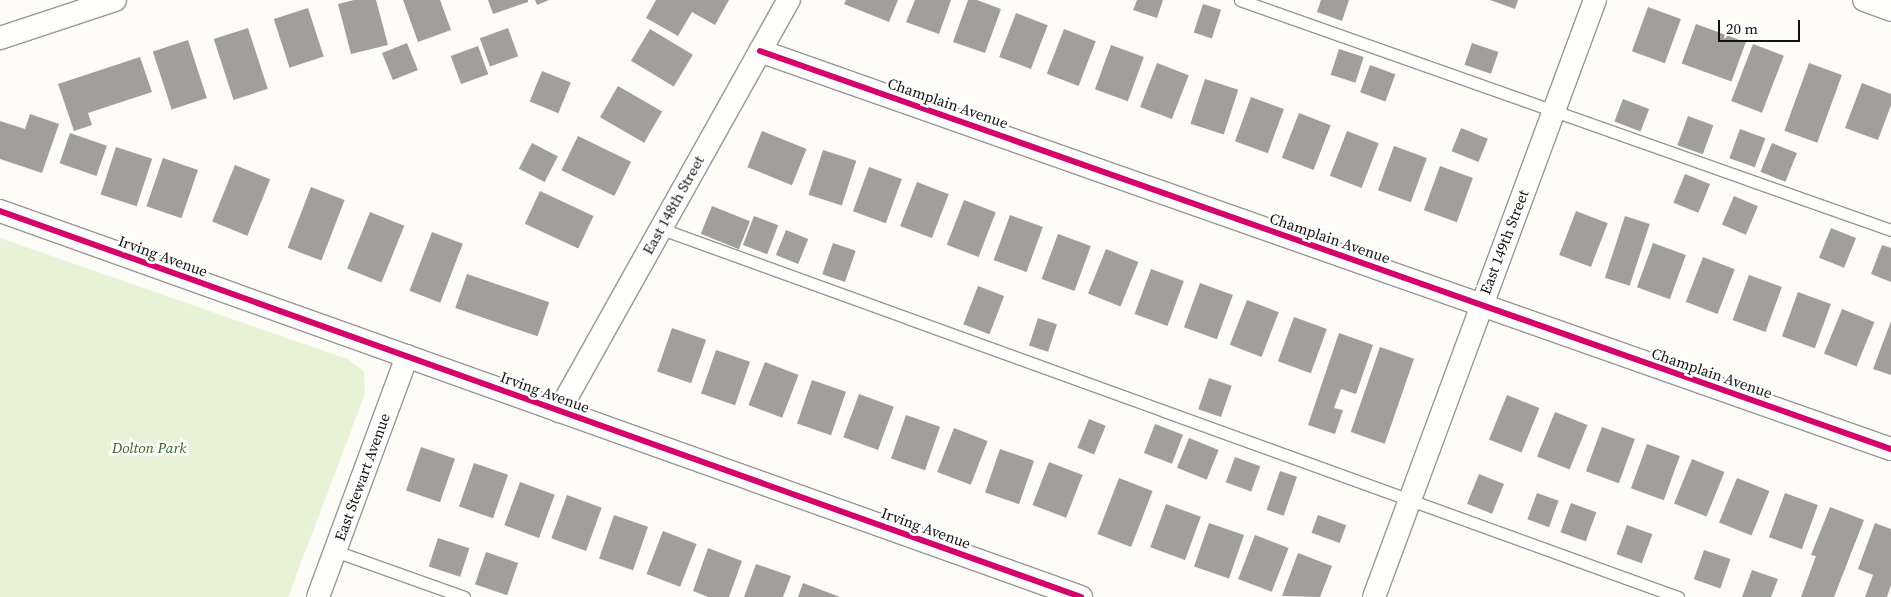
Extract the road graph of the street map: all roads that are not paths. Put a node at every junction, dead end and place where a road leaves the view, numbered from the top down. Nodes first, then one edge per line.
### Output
1 (115, 0) edge
2 (788, 0) edge
3 (1240, 0) edge
4 (1595, 0) edge
5 (1864, 0) edge
6 (1891, 10) edge
7 (0, 38) edge
8 (760, 51) junction
9 (1554, 111) junction
10 (0, 211) edge
11 (659, 228) junction
12 (1891, 230) edge
13 (1481, 304) junction
14 (407, 356) junction
15 (559, 410) junction
16 (1891, 449) edge
17 (1409, 501) junction
18 (335, 551) junction
19 (318, 597) edge
20 (464, 597) edge
21 (1081, 597) edge
22 (1374, 597) edge
23 (1678, 597) edge

1 - 7 street
2 - 8 street, East 148th Street
3 - 9 lane
4 - 9 street, East 149th Street
5 - 6 street
8 - 11 street, East 148th Street
8 - 13 street, Champlain Avenue
9 - 12 lane
9 - 13 street, East 149th Street
10 - 14 street, Irving Avenue
11 - 15 street, East 148th Street
11 - 17 lane
13 - 16 street, Champlain Avenue
13 - 17 street, East 149th Street
14 - 15 street, Irving Avenue
14 - 18 street, East Stewart Avenue
15 - 21 street, Irving Avenue
17 - 22 street, East 149th Street
17 - 23 lane
18 - 19 street, East Stewart Avenue
18 - 20 lane

